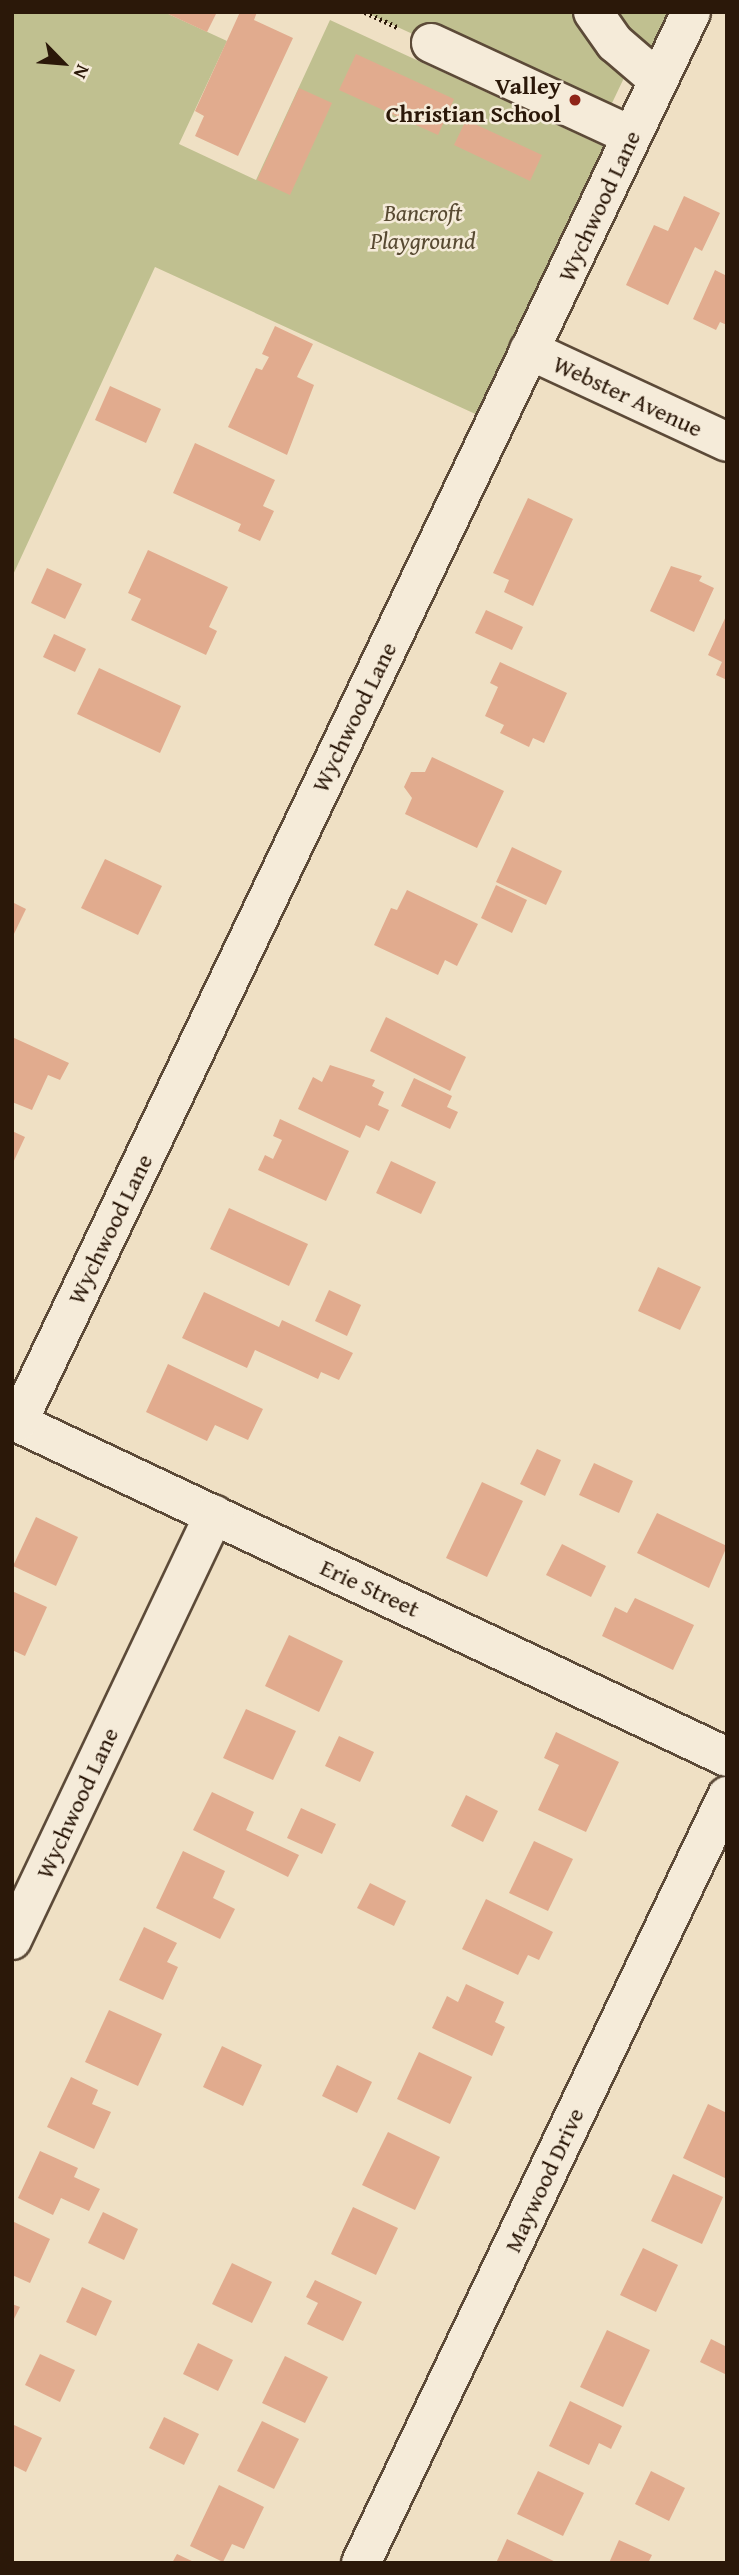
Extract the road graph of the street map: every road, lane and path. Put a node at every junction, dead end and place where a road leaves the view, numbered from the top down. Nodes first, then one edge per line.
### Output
1 (593, 12) edge
2 (691, 12) edge
3 (431, 43) dead end
4 (658, 80) junction
5 (632, 136) junction
6 (530, 350) junction
7 (727, 442) edge
8 (15, 1421) edge
9 (214, 1515) junction
10 (727, 1757) edge
11 (727, 1796) edge
12 (12, 1940) edge
13 (361, 2563) edge

1 - 4 street
2 - 4 street, Wychwood Lane
3 - 5 street
4 - 5 street, Wychwood Lane
5 - 6 street, Wychwood Lane
6 - 7 street, Webster Avenue
6 - 8 street, Wychwood Lane
8 - 9 street, Erie Street
9 - 10 street, Erie Street
9 - 12 street, Wychwood Lane
11 - 13 street, Maywood Drive

